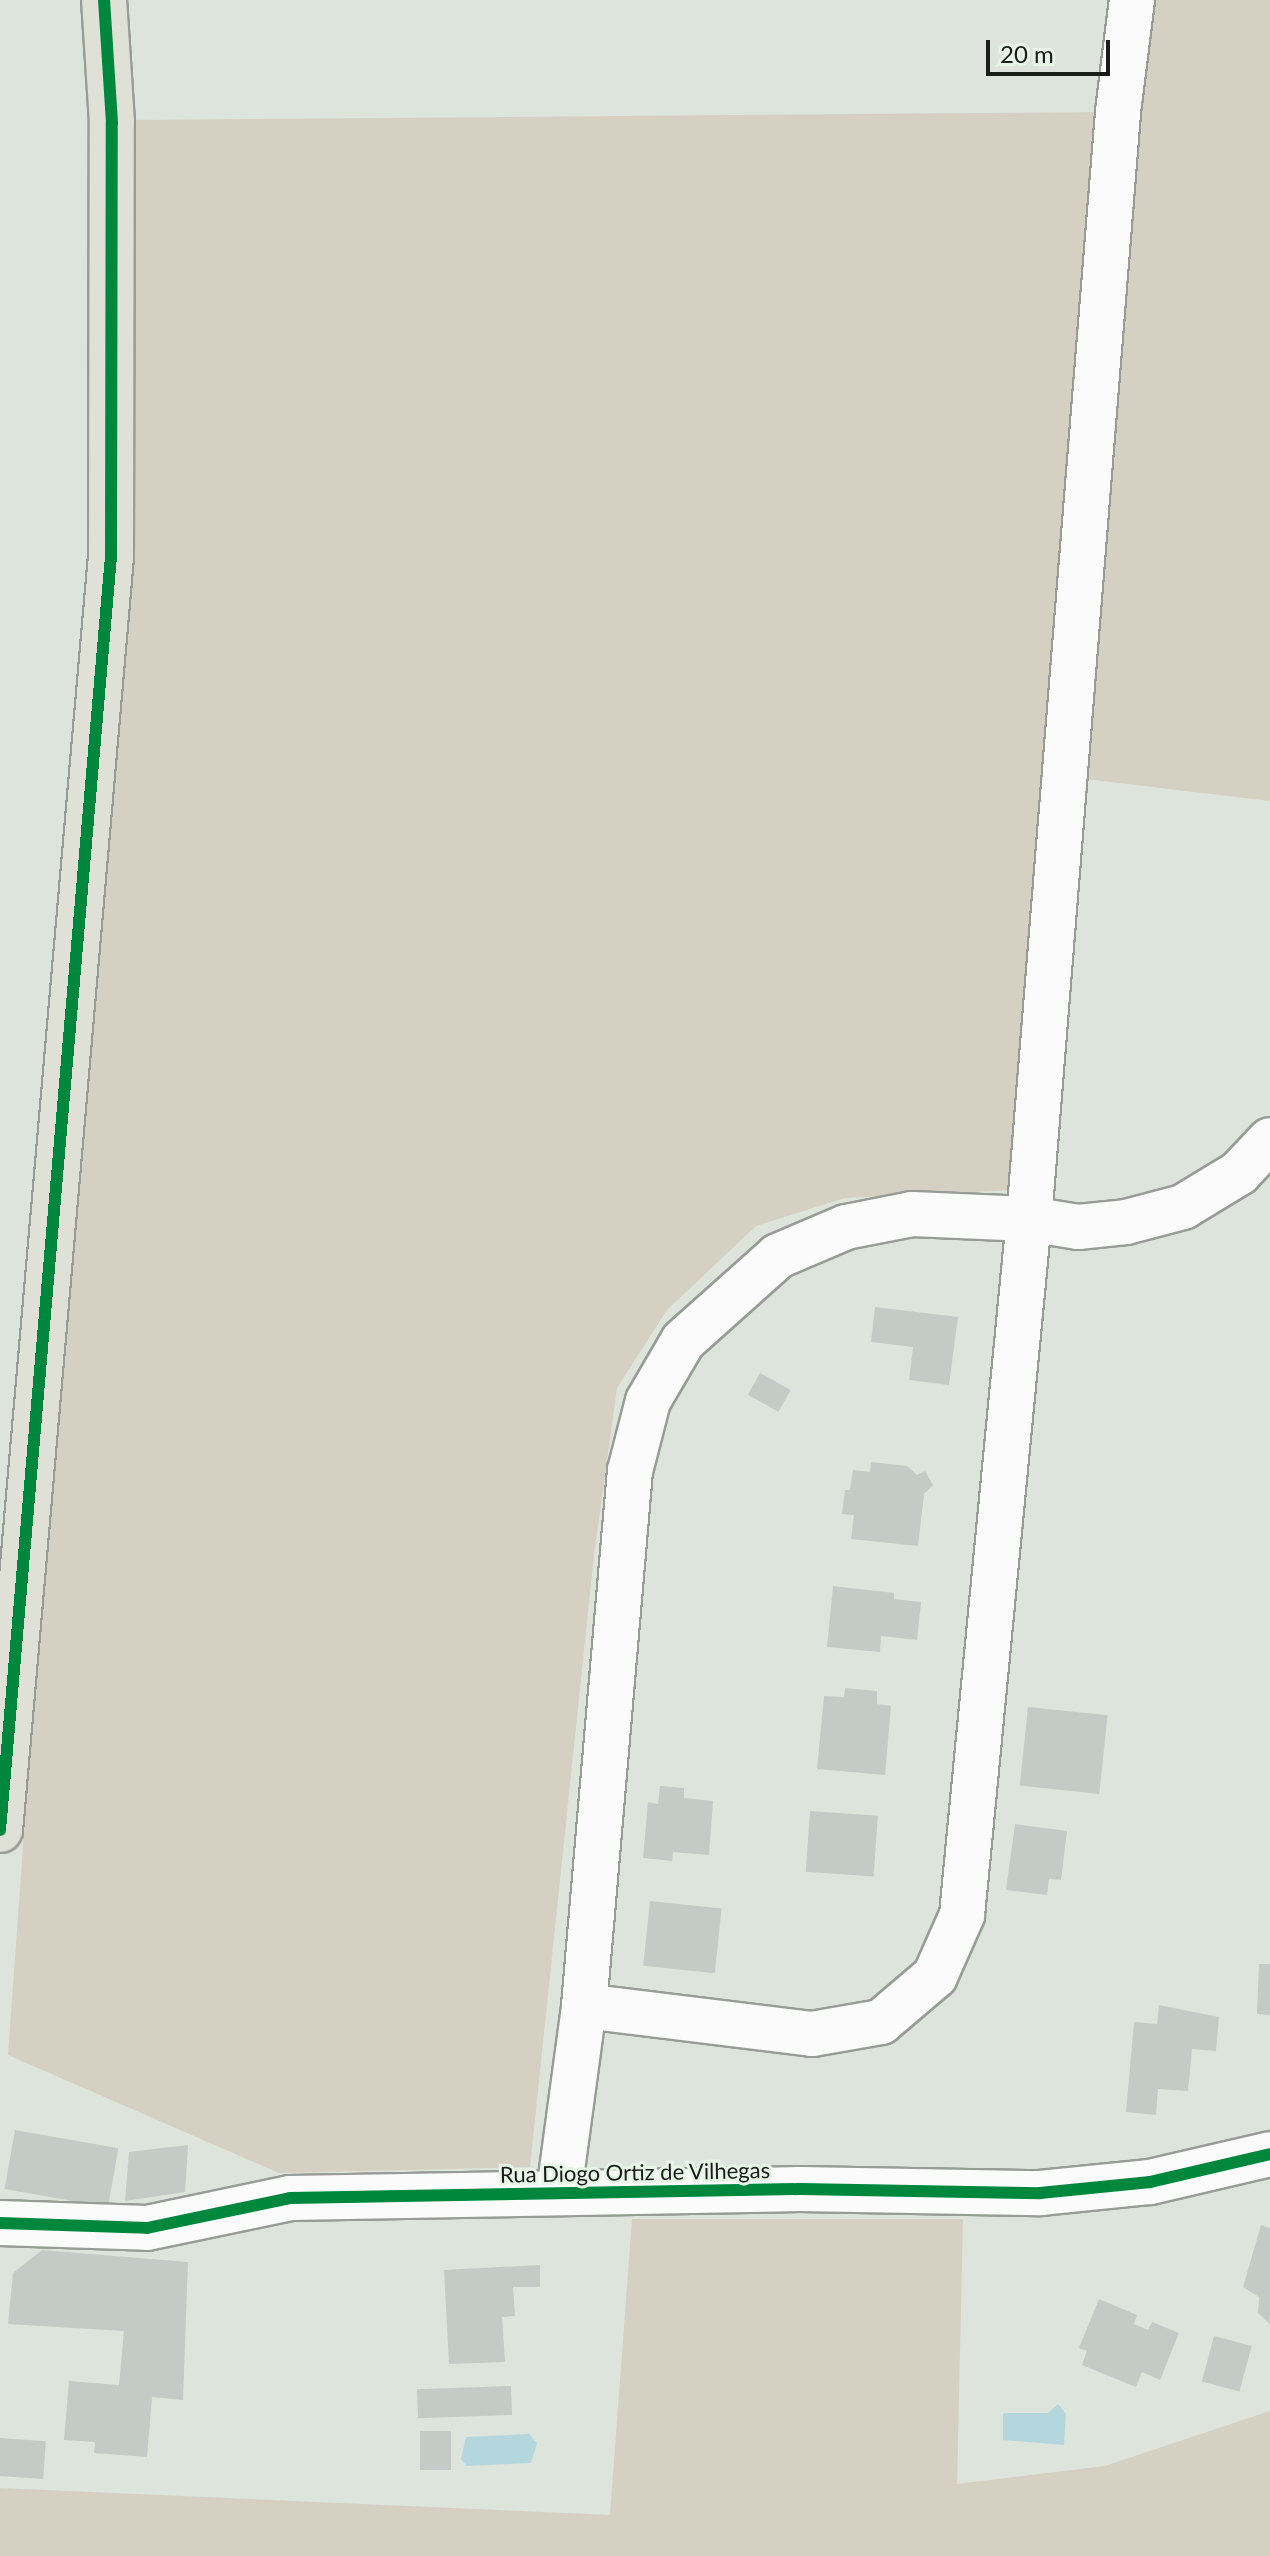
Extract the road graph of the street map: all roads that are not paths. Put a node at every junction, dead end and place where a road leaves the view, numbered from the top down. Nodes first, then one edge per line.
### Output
1 (104, 0) edge
2 (1132, 0) edge
3 (1270, 1140) edge
4 (1029, 1219) junction
5 (0, 1830) edge
6 (584, 2006) junction
7 (1270, 2154) edge
8 (559, 2192) junction
9 (0, 2223) edge

1 - 5 main road
2 - 4 street
3 - 4 street
4 - 6 street
4 - 6 street
6 - 8 street
7 - 8 street, Rua Diogo Ortiz de Vilhegas
8 - 9 street, Rua Diogo Ortiz de Vilhegas

